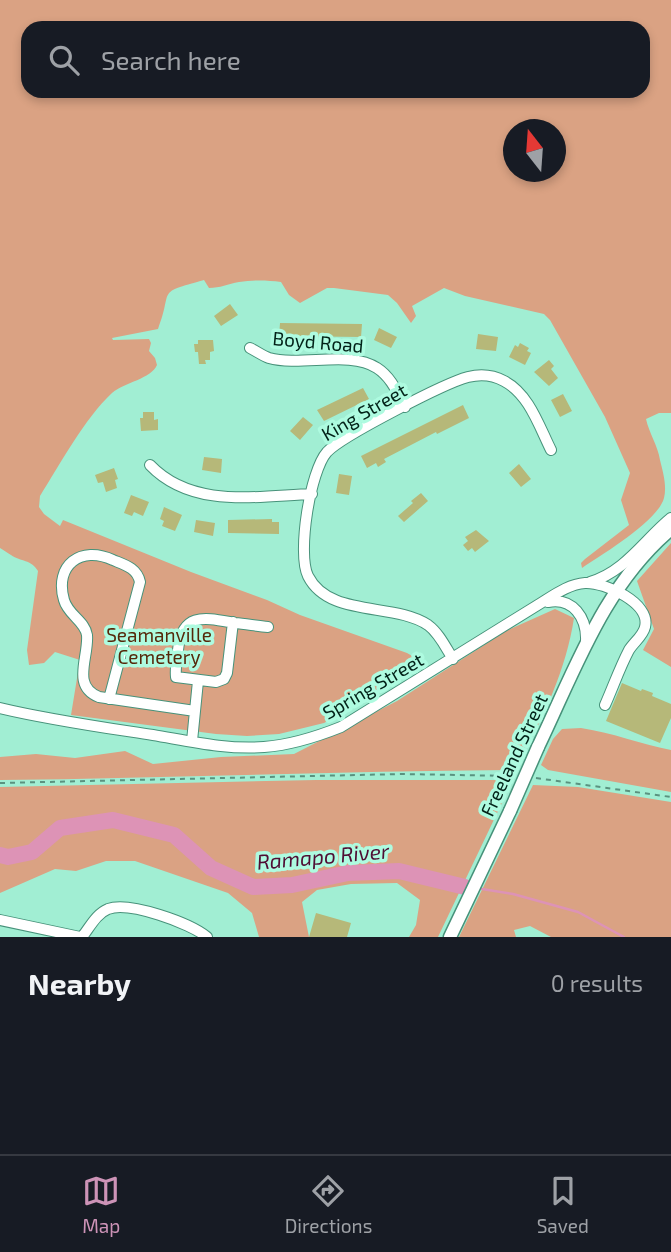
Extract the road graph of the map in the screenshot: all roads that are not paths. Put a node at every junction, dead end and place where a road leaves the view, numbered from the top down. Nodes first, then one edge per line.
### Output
1 (250, 348) dead end
2 (405, 407) junction
3 (551, 450) dead end
4 (150, 466) dead end
5 (312, 494) junction
6 (671, 518) edge
7 (671, 529) edge
8 (585, 583) junction
9 (617, 591) junction
10 (541, 603) junction
11 (233, 622) junction
12 (268, 627) dead end
13 (586, 641) junction
14 (453, 659) junction
15 (198, 681) junction
16 (109, 699) junction
17 (605, 705) dead end
18 (0, 708) edge
19 (195, 711) junction
20 (192, 741) junction
21 (0, 920) edge
22 (81, 937) edge
23 (206, 937) edge
24 (450, 937) edge

1 - 2 street, Boyd Road
2 - 3 street, King Street
2 - 5 street, King Street
4 - 5 street
5 - 14 street, King Street
6 - 8 street, Spring Street
7 - 9 main road, Freeland Street
8 - 9 street
8 - 10 street, Spring Street
9 - 13 main road, Freeland Street
9 - 17 street
10 - 13 street
10 - 14 street, Spring Street
11 - 12 street
11 - 15 street
11 - 15 street
13 - 24 main road, Freeland Street, bridge
14 - 20 street, Spring Street
15 - 19 street
16 - 16 street
16 - 19 street
18 - 20 street, Spring Street
19 - 20 street
21 - 22 street
22 - 23 street

